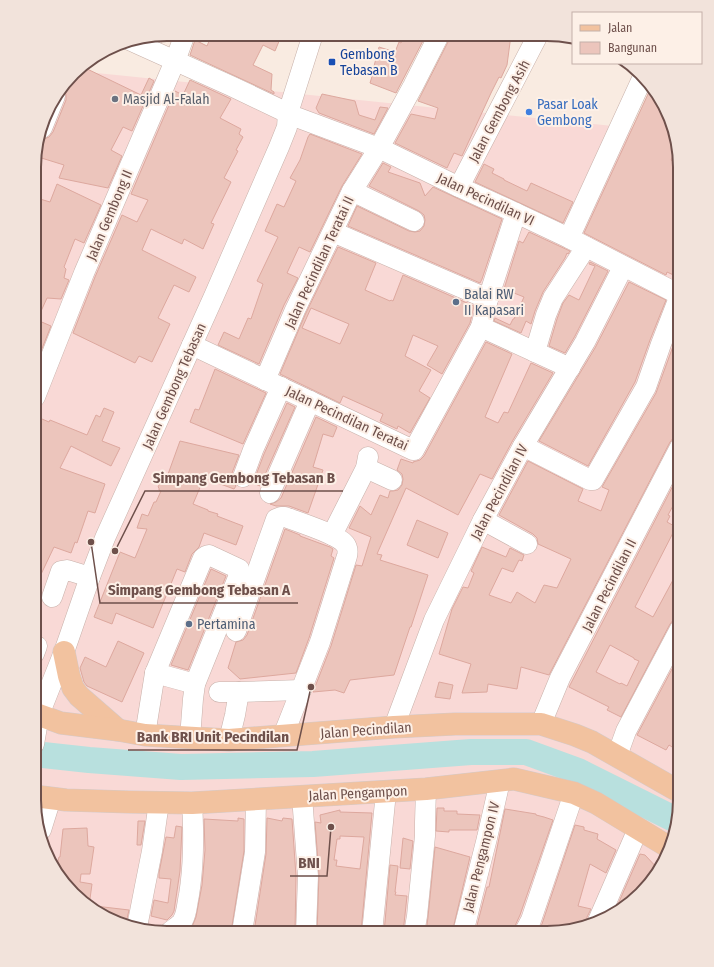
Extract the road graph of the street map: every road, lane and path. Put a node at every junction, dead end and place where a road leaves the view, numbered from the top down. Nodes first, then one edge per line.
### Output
1 (182, 41) edge
2 (311, 41) edge
3 (324, 41) edge
4 (436, 41) edge
5 (535, 41) edge
6 (139, 44) edge
7 (175, 61) junction
8 (640, 83) edge
9 (290, 119) junction
10 (379, 148) junction
11 (459, 187) junction
12 (352, 191) junction
13 (516, 213) junction
14 (414, 221) dead end
15 (333, 232) junction
16 (577, 243) junction
17 (623, 267) junction
18 (673, 292) edge
19 (488, 299) junction
20 (673, 313) edge
21 (481, 327) junction
22 (192, 345) junction
23 (535, 352) junction
24 (570, 368) junction
25 (41, 382) edge
26 (273, 384) junction
27 (310, 400) junction
28 (523, 446) junction
29 (673, 460) edge
30 (243, 477) dead end
31 (392, 480) dead end
32 (270, 493) dead end
33 (483, 520) junction
34 (332, 535) junction
35 (527, 544) dead end
36 (90, 577) junction
37 (52, 597) dead end
38 (236, 631) dead end
39 (673, 642) edge
40 (64, 652) junction
41 (155, 673) junction
42 (195, 684) junction
43 (301, 690) junction
44 (219, 692) dead end
45 (239, 692) junction
46 (41, 705) edge
47 (41, 716) edge
48 (541, 724) junction
49 (394, 727) junction
50 (118, 730) junction
51 (145, 734) junction
52 (283, 736) junction
53 (190, 738) junction
54 (229, 740) junction
55 (618, 756) junction
56 (500, 781) junction
57 (673, 788) edge
58 (426, 789) junction
59 (386, 792) junction
60 (574, 793) junction
61 (302, 796) junction
62 (43, 797) edge
63 (256, 799) junction
64 (159, 802) junction
65 (192, 803) junction
66 (42, 815) edge
67 (638, 829) junction
68 (664, 844) edge
69 (601, 914) edge
70 (138, 923) edge
71 (177, 926) edge
72 (243, 926) edge
73 (306, 926) edge
74 (373, 926) edge
75 (415, 926) edge
76 (465, 926) edge
77 (528, 926) edge

1 - 7 street, Jalan Gembong II
2 - 9 street, Jalan Gembong Tebasan
3 - 9 street, Jalan Gembong Tebasan
4 - 10 street, Jalan Pecindilan Teratai II
5 - 11 street, Jalan Gembong Asih
6 - 7 street, Jalan Pecindilan VI
7 - 9 street, Jalan Pecindilan VI
7 - 25 street, Jalan Gembong II
8 - 16 street
9 - 10 street, Jalan Pecindilan VI
9 - 22 street, Jalan Gembong Tebasan
10 - 11 street, Jalan Pecindilan VI
10 - 12 street, Jalan Pecindilan Teratai II
11 - 13 street, Jalan Pecindilan VI
12 - 14 street
12 - 15 street, Jalan Pecindilan Teratai II
13 - 16 street, Jalan Pecindilan VI
13 - 19 street, Jalan Pecindilan Teratai
15 - 19 street
15 - 26 street, Jalan Pecindilan Teratai II
16 - 17 street, Jalan Pecindilan VI
16 - 23 street
17 - 18 street, Jalan Pecindilan VI
17 - 24 street, Jalan Pecindilan IV
19 - 21 street, Jalan Pecindilan Teratai
20 - 28 street
21 - 23 street
21 - 27 street, Jalan Pecindilan Teratai
22 - 26 street, Jalan Pecindilan Teratai
22 - 36 street, Jalan Gembong Tebasan
23 - 24 street
24 - 28 street, Jalan Pecindilan IV
26 - 27 street, Jalan Pecindilan Teratai
26 - 30 street, Jalan Pecindilan Teratai II
27 - 32 street
28 - 33 street, Jalan Pecindilan IV
29 - 48 street, Jalan Pecindilan II
31 - 34 street
33 - 35 street
33 - 49 street, Jalan Pecindilan IV
34 - 38 street
34 - 43 street
36 - 37 street
36 - 40 street, Jalan Gembong Tebasan
39 - 55 street
40 - 46 street, Jalan Gembong Tebasan
40 - 50 main road
41 - 42 street
41 - 42 street
41 - 51 street
42 - 53 street
43 - 45 street
43 - 52 street
44 - 45 street
45 - 54 street
47 - 50 main road, Jalan Pecindilan
48 - 49 main road, Jalan Pecindilan
48 - 55 main road, Jalan Pecindilan
49 - 52 main road, Jalan Pecindilan
50 - 51 main road, Jalan Pecindilan
51 - 53 main road, Jalan Pecindilan
52 - 54 main road, Jalan Pecindilan
53 - 54 main road, Jalan Pecindilan
55 - 57 main road, Jalan Pecindilan
56 - 58 main road, Jalan Pengampon
56 - 60 main road, Jalan Pengampon
56 - 76 street, Jalan Pengampon IV
58 - 59 main road, Jalan Pengampon
58 - 75 street
59 - 61 main road, Jalan Pengampon
59 - 74 street
60 - 67 main road, Jalan Pengampon
60 - 77 street
61 - 63 main road, Jalan Pengampon
61 - 73 street
62 - 64 main road, Jalan Pengampon
62 - 66 street
63 - 65 main road, Jalan Pengampon
63 - 72 street
64 - 65 main road, Jalan Pengampon
64 - 70 street
65 - 71 street
67 - 68 main road, Jalan Pengampon
67 - 69 street

